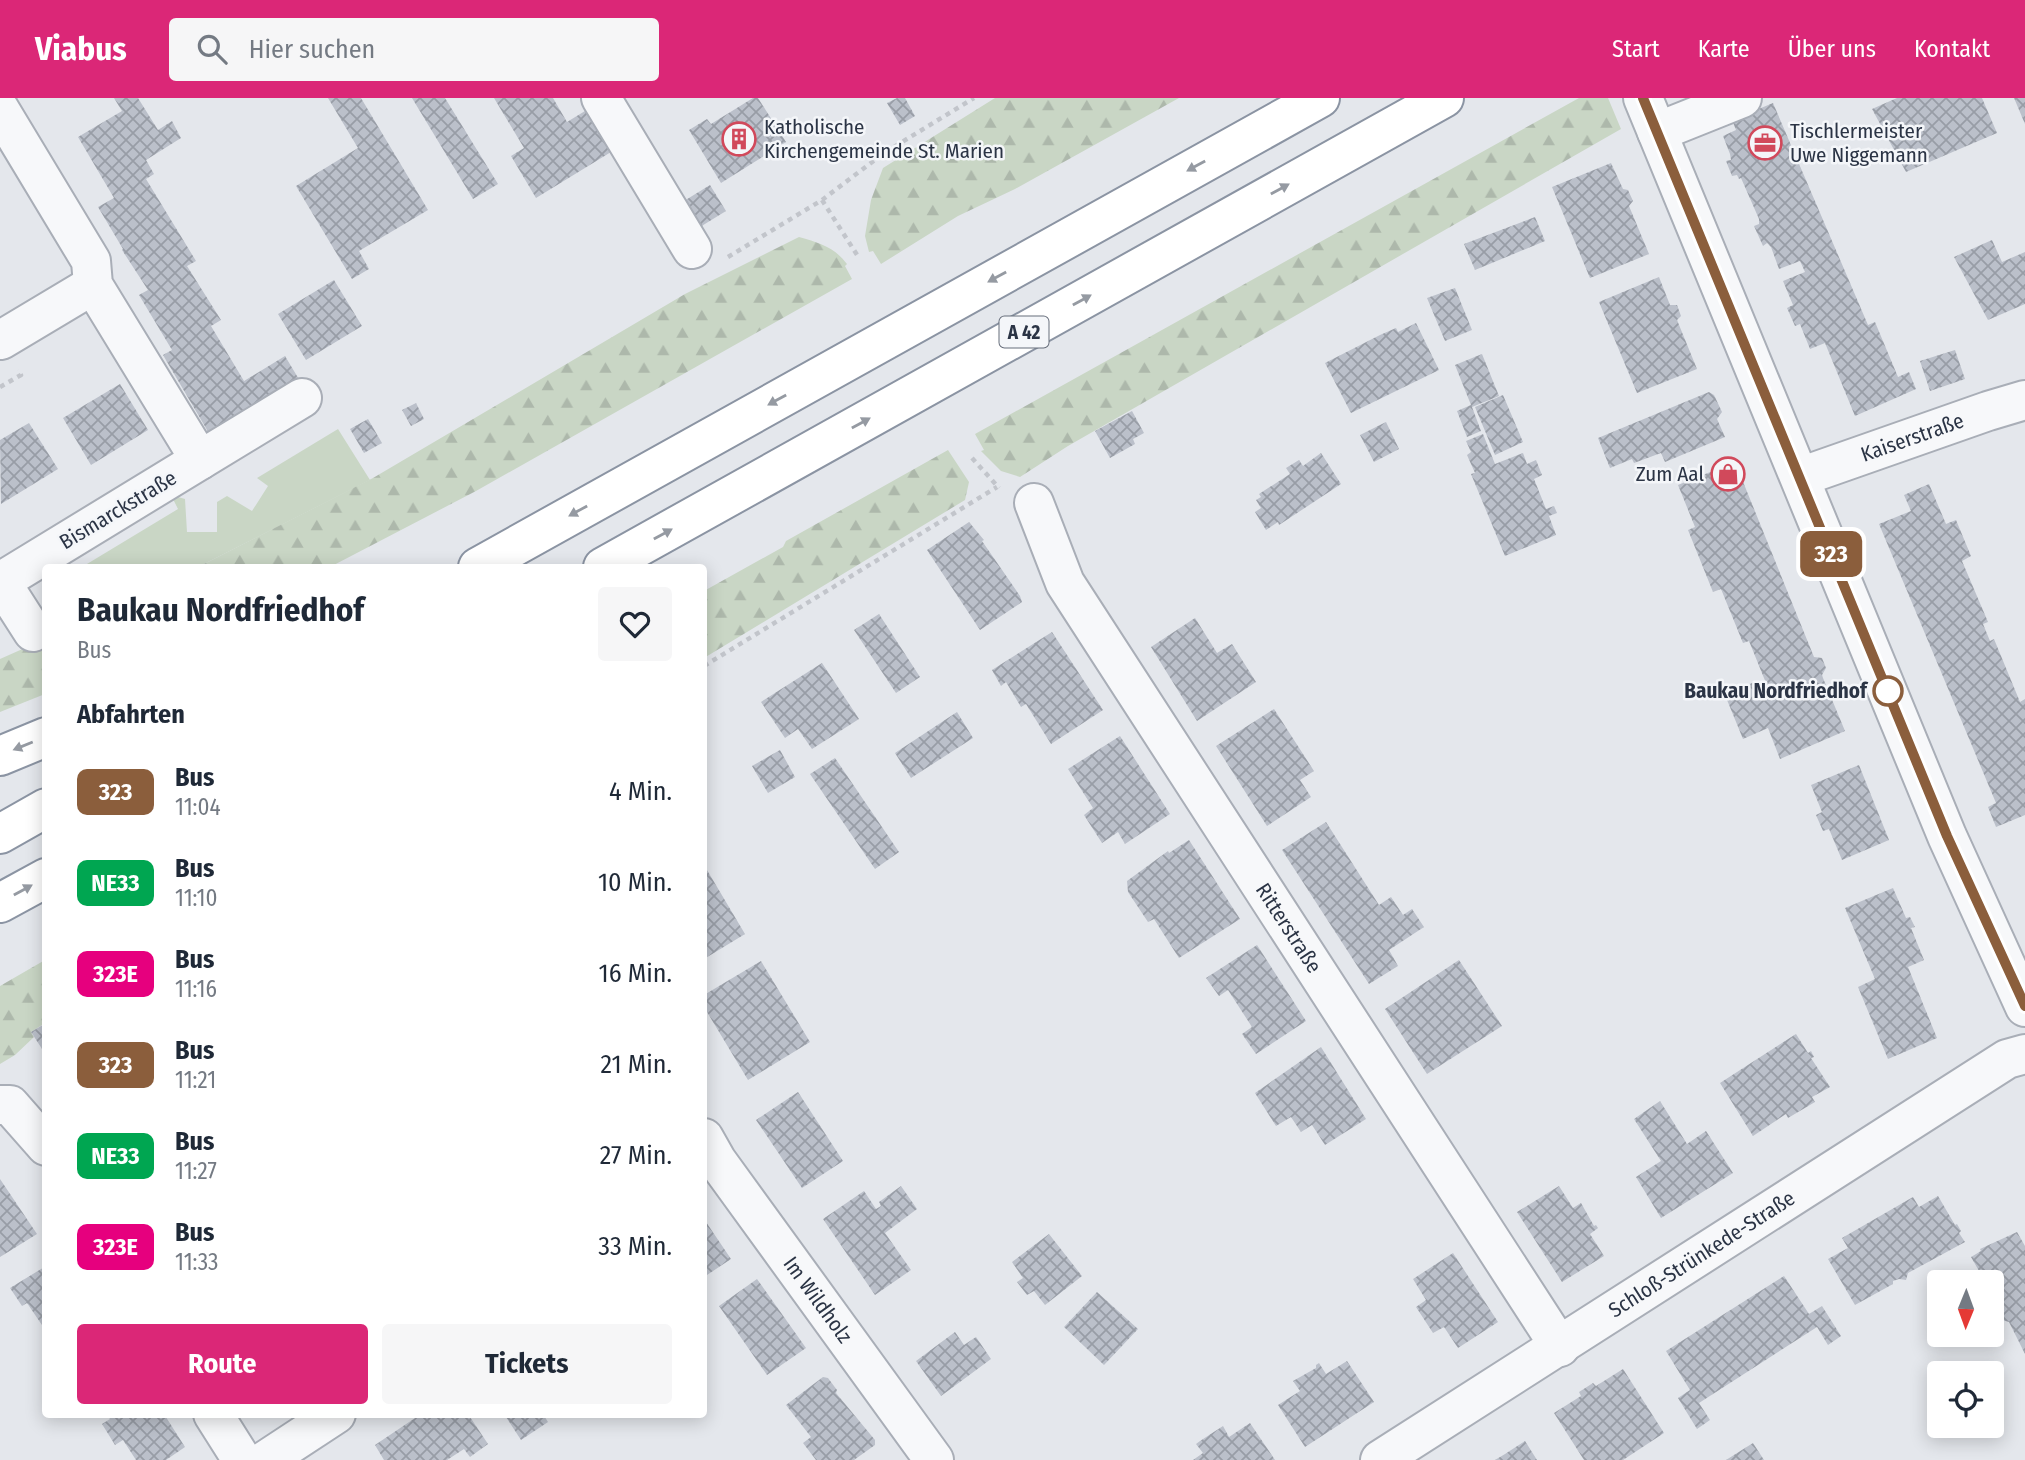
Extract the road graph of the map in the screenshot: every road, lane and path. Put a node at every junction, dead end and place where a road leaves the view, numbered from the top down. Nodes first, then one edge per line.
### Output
1 (601, 98) edge
2 (974, 98) edge
3 (1320, 98) edge
4 (1444, 98) edge
5 (1742, 98) edge
6 (0, 110) edge
7 (1650, 115) edge
8 (822, 200) junction
9 (692, 249) joint
10 (859, 258) dead end
11 (93, 285) junction
12 (1, 340) edge
13 (302, 398) dead end
14 (2025, 400) edge
15 (200, 460) junction
16 (1800, 477) junction
17 (997, 487) dead end
18 (1034, 503) dead end
19 (489, 561) edge
20 (608, 564) edge
21 (0, 582) edge
22 (33, 632) dead end
23 (707, 664) edge
24 (42, 739) edge
25 (0, 756) edge
26 (42, 810) edge
27 (0, 834) edge
28 (42, 880) edge
29 (0, 903) edge
30 (2025, 1007) edge
31 (2025, 1054) edge
32 (5, 1105) edge
33 (42, 1142) edge
34 (708, 1156) edge
35 (1560, 1346) junction
36 (216, 1418) edge
37 (330, 1418) edge
38 (242, 1460) edge
39 (266, 1460) edge
40 (934, 1460) edge
41 (1380, 1460) edge

1 - 9 street
2 - 8 path
3 -> 19 highway
20 -> 4 highway, A 42
5 - 7 street
6 - 11 street, Bismarckstraße
7 - 16 street
8 - 9 path
8 - 10 path
11 - 12 street
11 - 15 street, Bismarckstraße
13 - 15 street, Bismarckstraße
14 - 16 street, Kaiserstraße
15 - 21 street, Bismarckstraße
16 - 30 street
17 - 23 path
18 - 35 street, Ritterstraße
21 - 22 street, Bismarckstraße
24 -> 25 highway
26 - 27 highway
29 -> 28 highway
31 - 35 street, Schloß-Strünkede-Straße
32 - 33 street
34 - 40 street, Im Wildholz
35 - 41 street, Schloß-Strünkede-Straße
36 - 38 street
37 - 39 street

